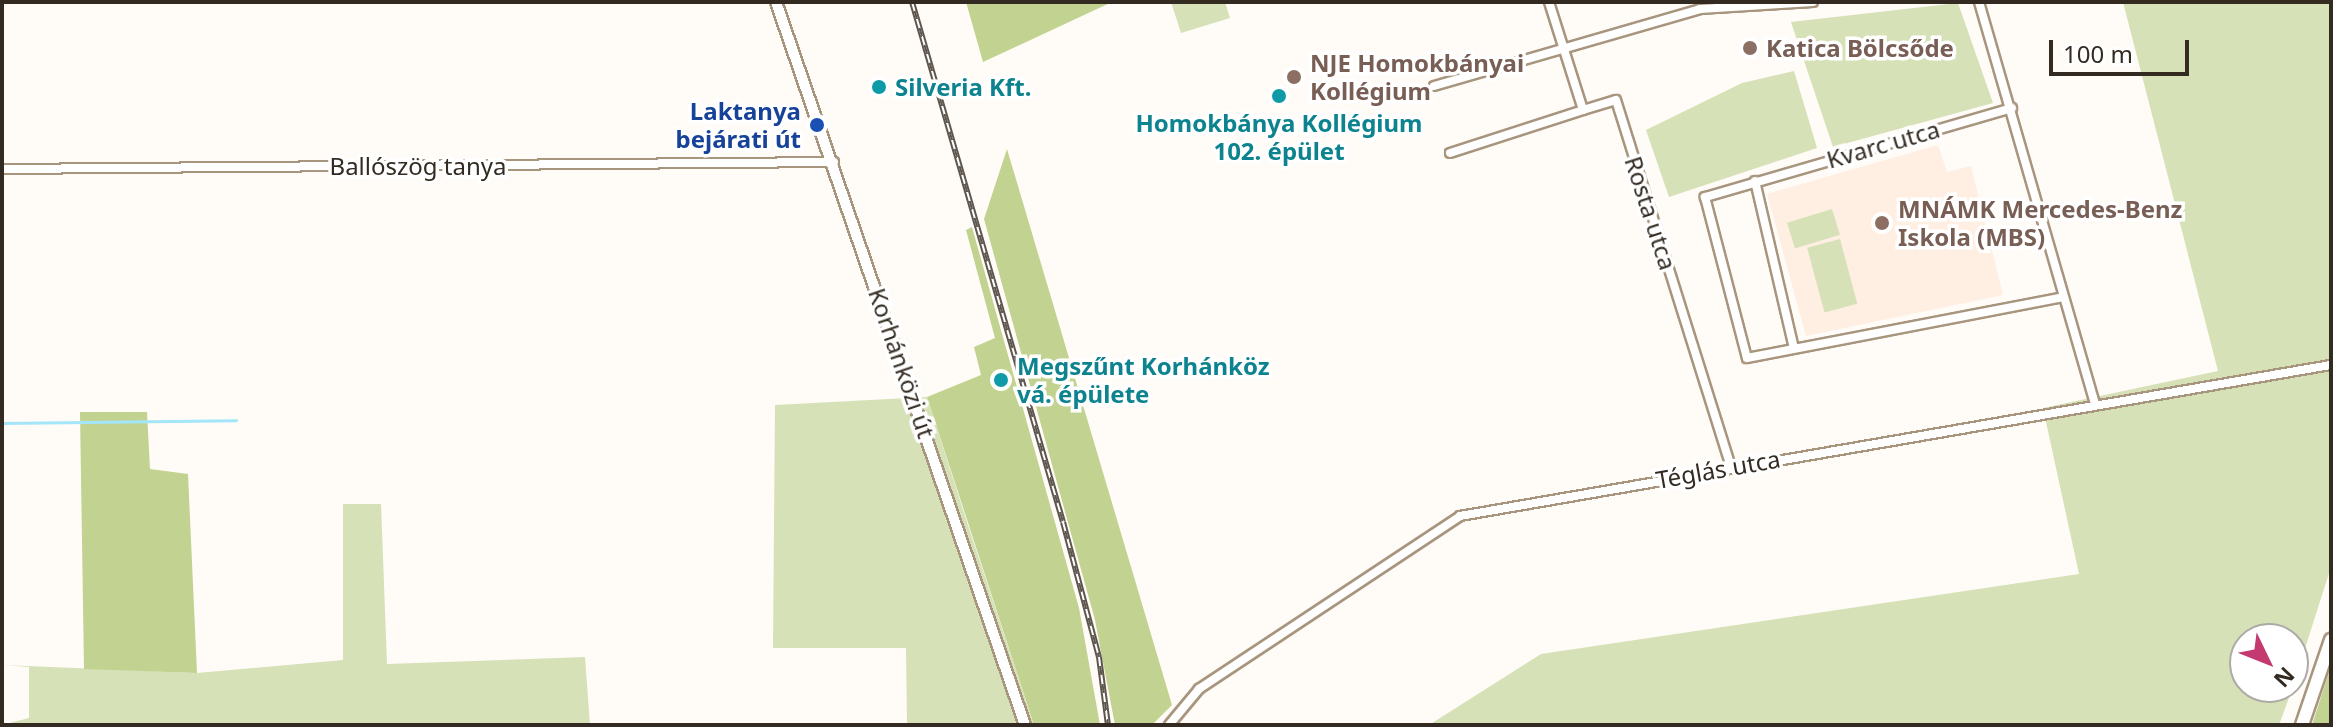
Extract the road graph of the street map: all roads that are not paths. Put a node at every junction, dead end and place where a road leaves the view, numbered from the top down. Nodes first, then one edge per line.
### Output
1 (776, 2) edge
2 (1549, 2) edge
3 (1813, 2) edge
4 (1979, 2) edge
5 (1563, 45) junction
6 (1434, 86) dead end
7 (2012, 108) junction
8 (1583, 110) junction
9 (1450, 153) dead end
10 (834, 162) junction
11 (2, 169) edge
12 (1755, 181) junction
13 (2063, 297) junction
14 (1794, 348) junction
15 (2331, 365) edge
16 (2095, 405) junction
17 (1731, 466) junction
18 (2331, 640) edge
19 (1025, 725) edge
20 (1169, 725) edge
21 (2302, 725) edge

1 - 10 street, Korhánközi út
2 - 5 street
3 - 5 street
4 - 7 street
5 - 6 street
5 - 8 street
7 - 12 street, Kvarc utca
7 - 13 street
8 - 9 street
8 - 17 street, Rosta utca
10 - 11 street, Ballószög tanya
10 - 19 street, Korhánközi út
12 - 14 street
12 - 14 street, Kvarc utca
13 - 14 street
13 - 16 street
15 - 16 street, Téglás utca
16 - 17 street, Téglás utca
17 - 20 street, Téglás utca
18 - 21 main road

